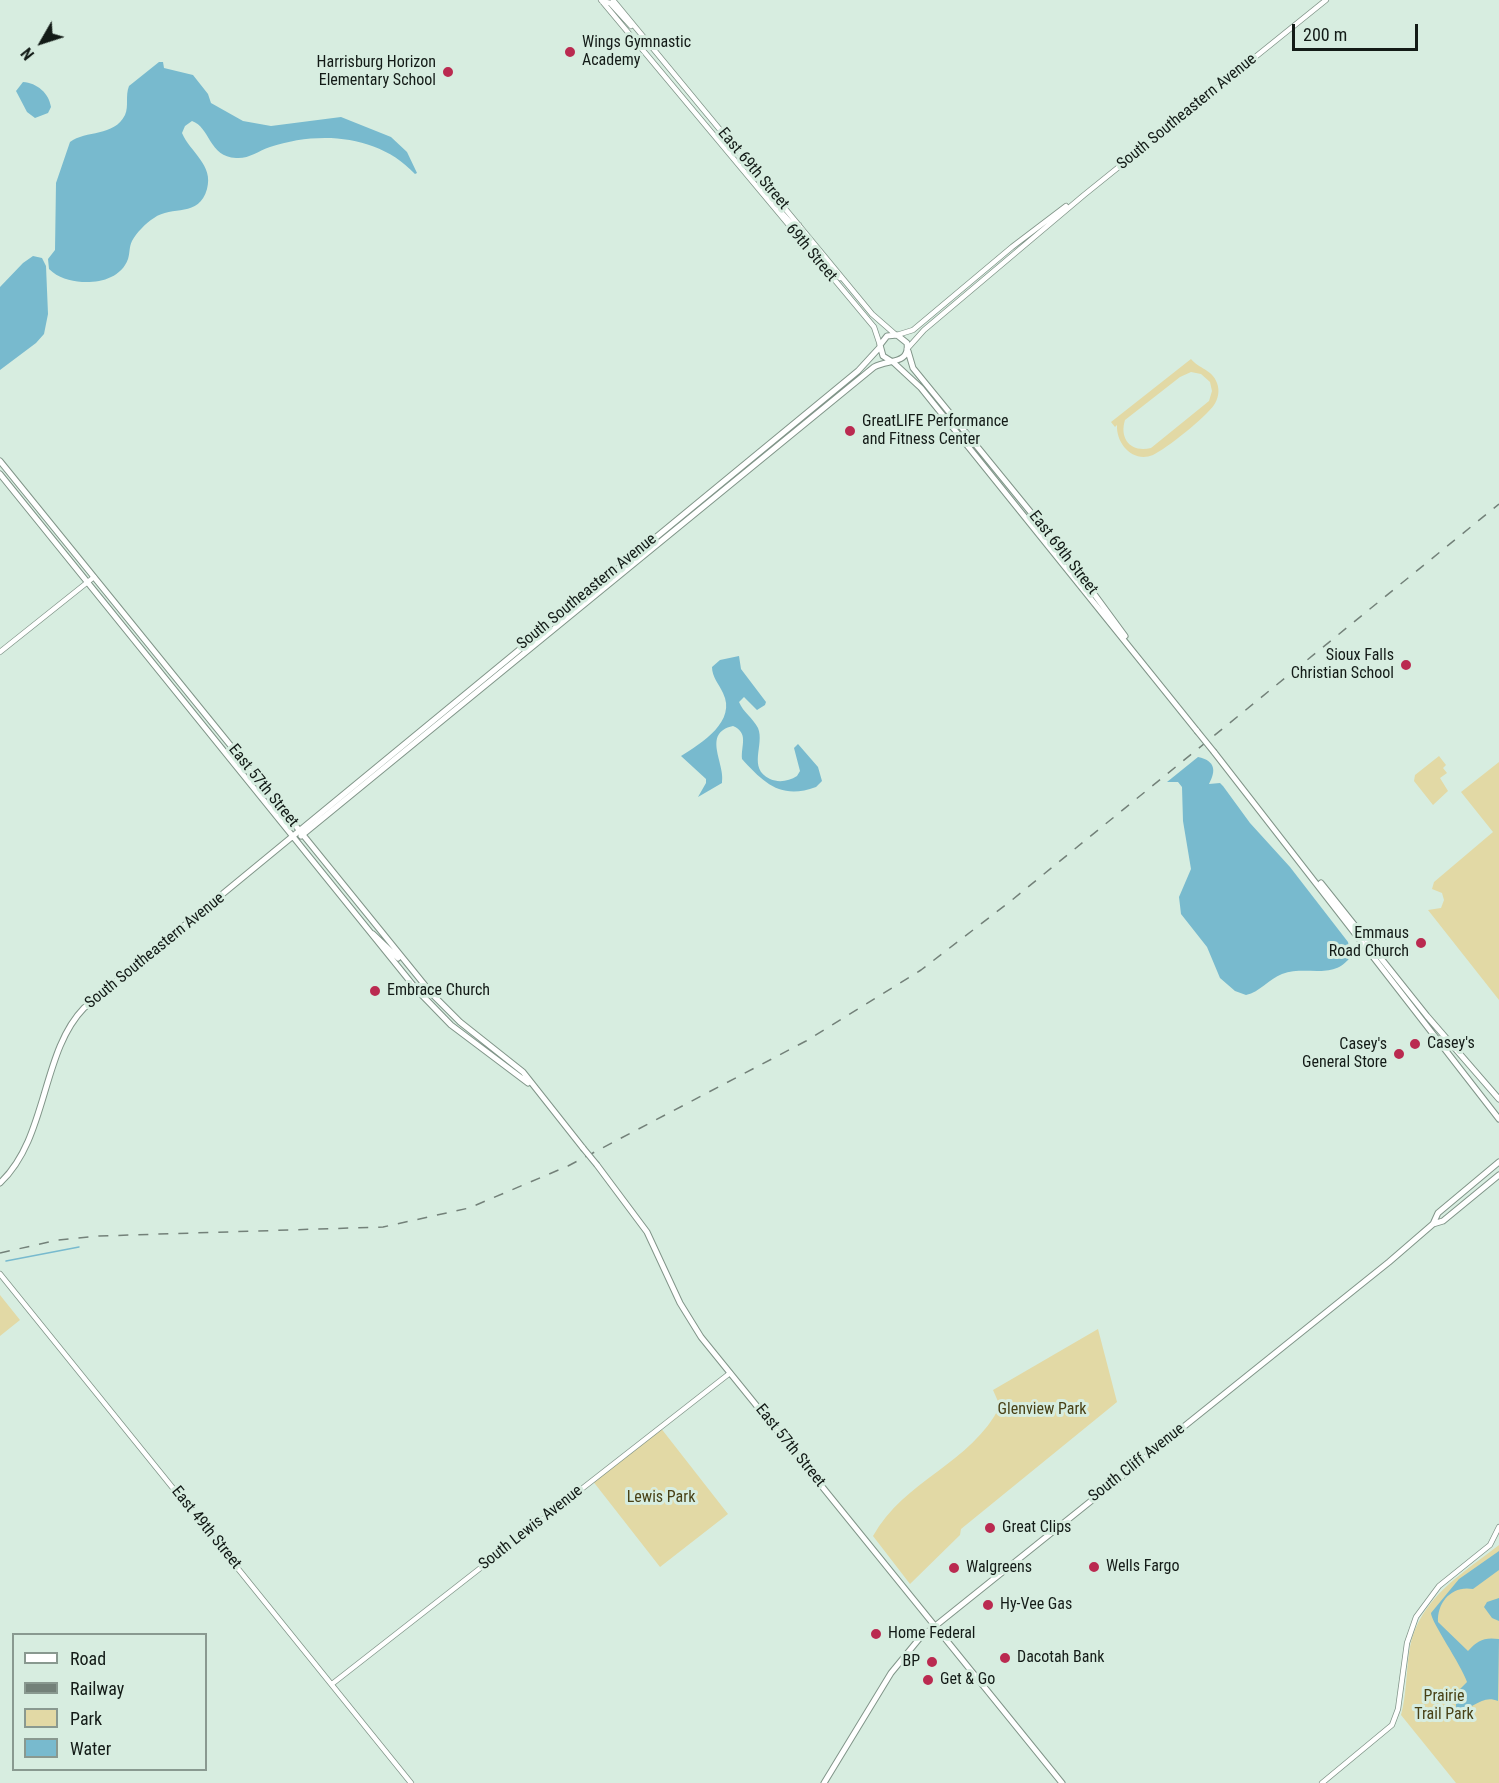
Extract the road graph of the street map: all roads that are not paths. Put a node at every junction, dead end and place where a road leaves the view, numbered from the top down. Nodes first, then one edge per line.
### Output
1 (601, 0) edge
2 (613, 0) edge
3 (1326, 0) edge
4 (636, 29) junction
5 (756, 187) junction
6 (1083, 195) junction
7 (799, 225) junction
8 (799, 239) junction
9 (847, 283) junction
10 (897, 335) junction
11 (880, 346) junction
12 (907, 350) junction
13 (891, 361) junction
14 (0, 461) edge
15 (0, 474) edge
16 (94, 577) junction
17 (88, 582) junction
18 (0, 652) edge
19 (1152, 674) junction
20 (298, 830) junction
21 (303, 836) junction
22 (294, 838) junction
23 (1307, 870) junction
24 (371, 934) junction
25 (413, 971) junction
26 (540, 1095) junction
27 (1499, 1099) edge
28 (1499, 1119) edge
29 (1499, 1162) edge
30 (1499, 1175) edge
31 (0, 1182) edge
32 (1433, 1224) junction
33 (0, 1274) edge
34 (730, 1372) junction
35 (1499, 1527) edge
36 (935, 1625) junction
37 (332, 1684) junction
38 (411, 1783) edge
39 (824, 1783) edge
40 (1062, 1783) edge
41 (1322, 1783) edge

1 - 4 street
1 - 5 street, 69th Street
2 - 4 street, East 69th Street
3 - 6 street, South Southeastern Avenue
4 - 7 street, East 69th Street
5 - 7 street
5 - 8 street, 69th Street
6 - 10 street, South Southeastern Avenue
6 - 12 street, South Southeastern Avenue
7 - 9 street, East 69th Street
8 - 9 street
8 - 11 street, 69th Street
9 - 10 street, East 69th Street
10 - 11 main road
10 - 12 main road
11 - 13 main road
11 - 20 main road, South Southeastern Avenue
12 - 13 main road
12 - 19 main road, East 69th Street
13 - 19 main road, East 69th Street
13 - 21 main road, South Southeastern Avenue
14 - 16 main road, East 57th Street
15 - 17 main road, East 57th Street
16 - 17 street
16 - 20 main road, East 57th Street
17 - 18 street
17 - 22 main road, East 57th Street
19 - 23 main road, East 69th Street, bridge
20 - 21 main road, East 57th Street
20 - 22 main road, South Southeastern Avenue
21 - 22 main road, South Southeastern Avenue
21 - 25 main road, East 57th Street
22 - 24 main road, East 57th Street
22 - 31 main road, South Southeastern Avenue
23 - 27 main road, East 69th Street
23 - 28 main road, East 69th Street
24 - 25 main road
24 - 26 main road, East 57th Street
25 - 26 main road, East 57th Street
26 - 34 main road, East 57th Street, bridge
29 - 32 main road, South Cliff Avenue
30 - 32 main road, South Cliff Avenue
32 - 36 main road, South Cliff Avenue
33 - 37 street, East 49th Street
34 - 36 main road, East 57th Street
34 - 37 street, South Lewis Avenue
35 - 41 street
36 - 39 main road, South Cliff Avenue
36 - 40 main road, East 57th Street
37 - 38 street, East 49th Street

